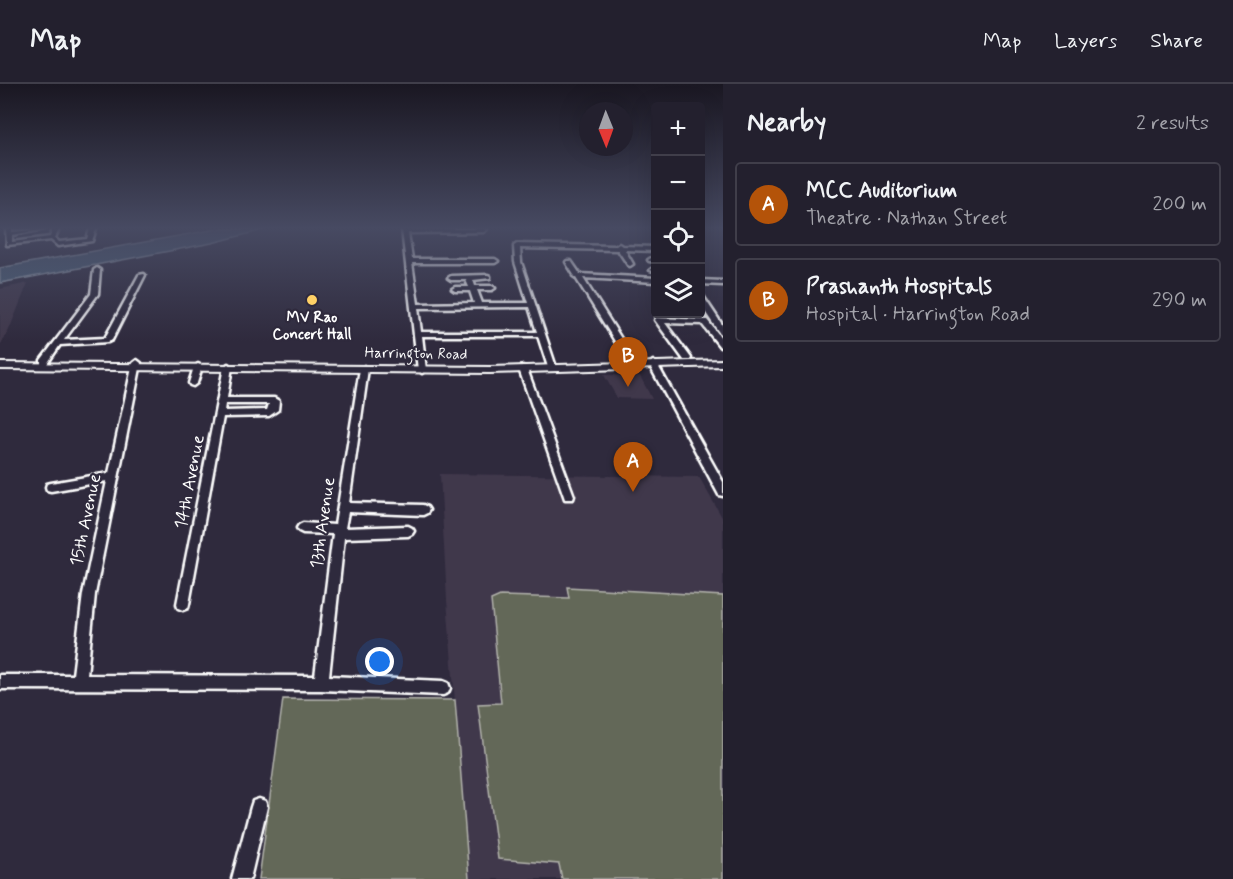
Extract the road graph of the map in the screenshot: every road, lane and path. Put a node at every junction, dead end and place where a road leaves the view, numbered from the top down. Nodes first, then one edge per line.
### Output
1 (409, 266) edge
2 (520, 266) edge
3 (571, 266) edge
4 (632, 266) edge
5 (97, 270) dead end
6 (142, 275) dead end
7 (576, 276) junction
8 (488, 277) dead end
9 (451, 278) dead end
10 (469, 278) junction
11 (640, 279) junction
12 (651, 280) edge
13 (705, 282) edge
14 (723, 283) edge
15 (455, 288) dead end
16 (473, 288) junction
17 (492, 288) dead end
18 (531, 305) junction
19 (705, 305) edge
20 (414, 306) junction
21 (479, 306) junction
22 (723, 332) edge
23 (417, 334) junction
24 (541, 334) junction
25 (58, 343) junction
26 (723, 345) edge
27 (687, 358) junction
28 (723, 361) edge
29 (44, 362) junction
30 (632, 362) junction
31 (137, 364) junction
32 (653, 364) junction
33 (0, 365) edge
34 (551, 365) junction
35 (198, 367) junction
36 (228, 367) junction
37 (422, 368) junction
38 (364, 369) junction
39 (523, 369) junction
40 (193, 383) dead end
41 (222, 401) junction
42 (219, 414) junction
43 (114, 476) junction
44 (51, 487) dead end
45 (723, 492) edge
46 (569, 496) dead end
47 (344, 507) junction
48 (423, 510) dead end
49 (303, 528) dead end
50 (339, 531) junction
51 (408, 531) dead end
52 (183, 604) dead end
53 (0, 682) edge
54 (79, 682) junction
55 (321, 683) junction
56 (443, 688) dead end
57 (259, 807) dead end
58 (242, 879) edge

1 - 20 street
2 - 18 street
3 - 7 street
4 - 11 street
5 - 25 street
6 - 25 street
7 - 11 street
7 - 30 street
8 - 10 street
9 - 10 street
10 - 16 street
11 - 12 street
13 - 14 street
15 - 16 street
16 - 17 street
16 - 21 street
18 - 21 street
18 - 24 street
19 - 22 street
20 - 21 street
20 - 23 street
23 - 24 street
23 - 37 street
24 - 34 street
25 - 29 street
26 - 27 street
27 - 28 street
27 - 30 street
28 - 32 street, Harrington Road
29 - 31 street
29 - 33 street
30 - 32 street, Harrington Road
30 - 34 street, Harrington Road
31 - 33 street, Harrington Road
31 - 35 street, Harrington Road
31 - 37 street
31 - 43 street, 15th Avenue
32 - 45 street
34 - 37 street
34 - 39 street, Harrington Road
35 - 36 street, Harrington Road
35 - 40 street
36 - 38 street, Harrington Road
36 - 41 street, 14th Avenue
37 - 38 street, Harrington Road
37 - 39 street, Harrington Road
38 - 47 street, 13th Avenue
39 - 46 street
41 - 42 street, 14th Avenue
41 - 42 street
42 - 52 street, 14th Avenue
43 - 44 street
43 - 54 street, 15th Avenue
47 - 48 street
47 - 50 street, 13th Avenue
49 - 50 street
50 - 51 street
50 - 55 street, 13th Avenue
53 - 54 street
54 - 55 street
55 - 56 street
57 - 58 street

